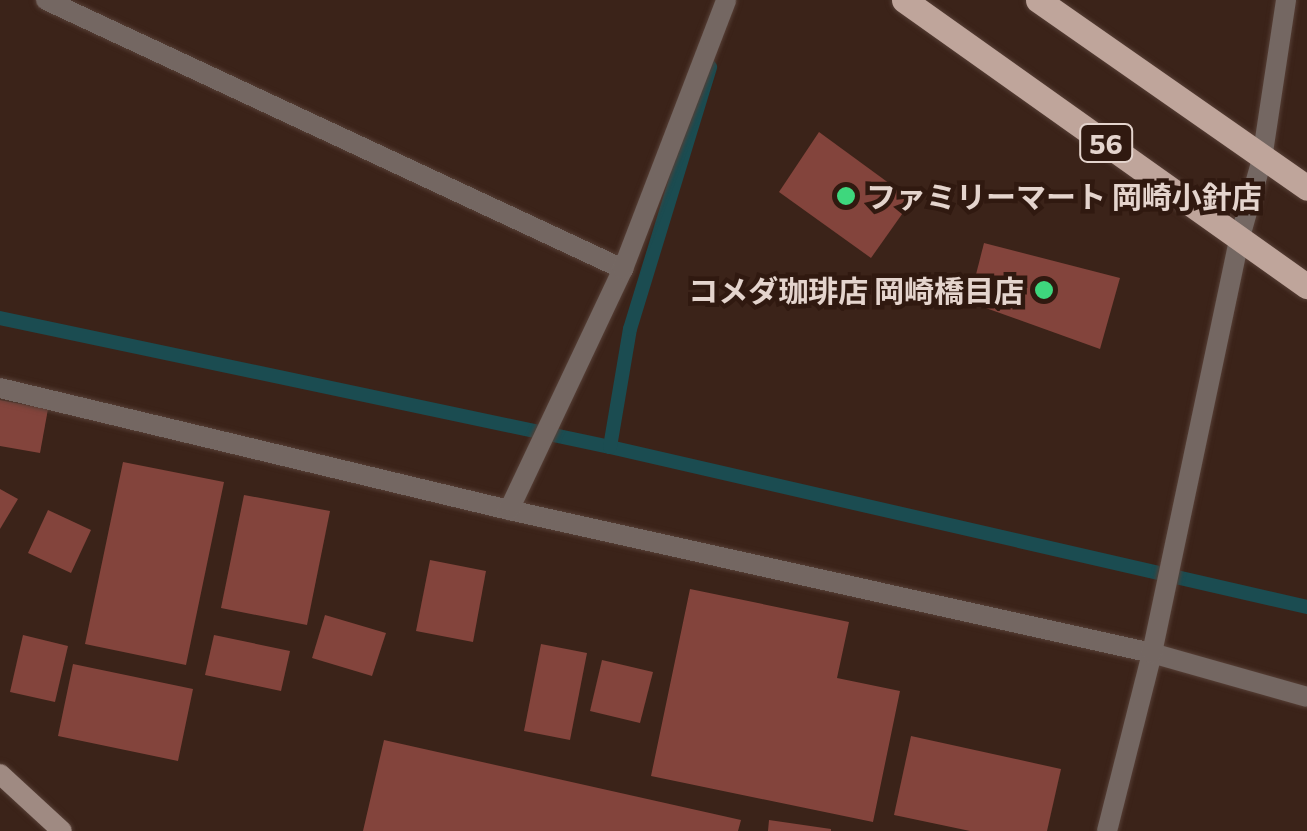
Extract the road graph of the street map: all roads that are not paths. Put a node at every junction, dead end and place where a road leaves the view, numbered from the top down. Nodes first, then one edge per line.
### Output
1 (46, 0) edge
2 (726, 0) edge
3 (904, 0) edge
4 (1038, 0) edge
5 (1286, 0) edge
6 (1262, 159) junction
7 (1307, 188) edge
8 (1240, 237) junction
9 (622, 270) junction
10 (1307, 286) edge
11 (0, 388) edge
12 (509, 510) junction
13 (1152, 653) junction
14 (1307, 697) edge
15 (0, 774) edge
16 (62, 831) edge
17 (1106, 831) edge

1 - 9 street
2 - 9 street
3 - 8 main road, 56
4 - 6 main road, 56
5 - 6 street
6 - 7 main road, 56
6 - 8 street
8 - 10 main road, 56
8 - 13 street
9 - 12 street
11 - 12 street
12 - 13 street
13 - 14 street
13 - 17 street
15 - 16 street

